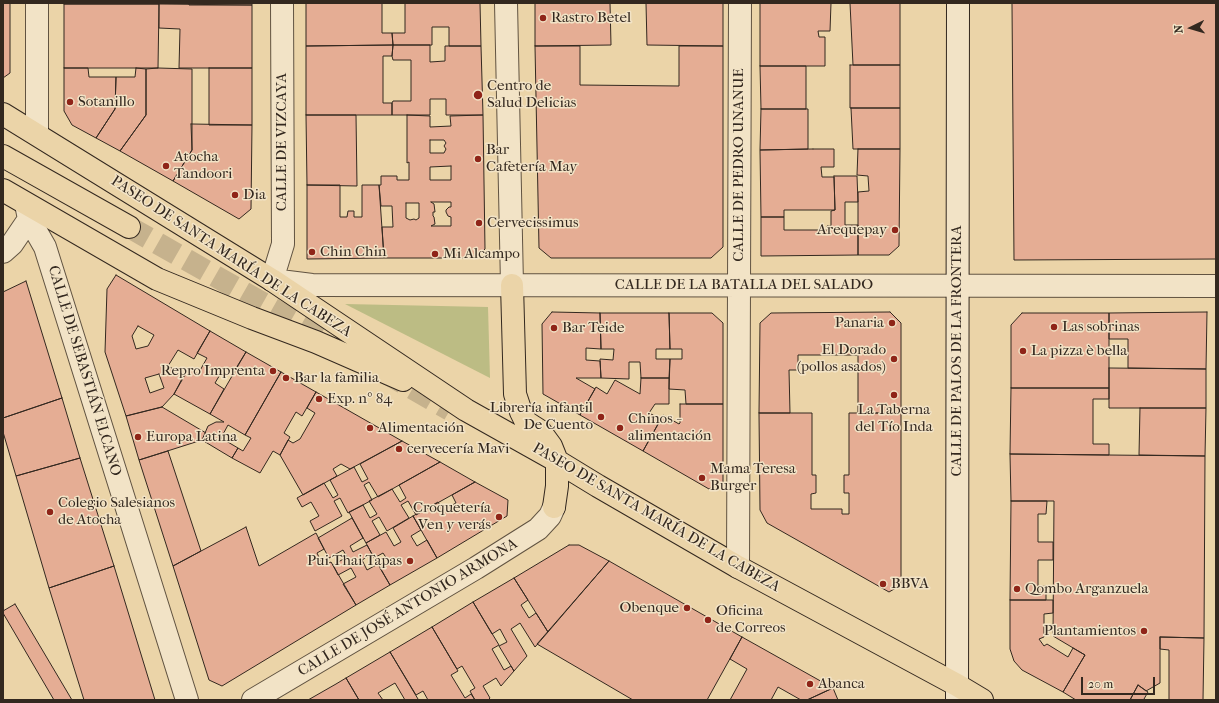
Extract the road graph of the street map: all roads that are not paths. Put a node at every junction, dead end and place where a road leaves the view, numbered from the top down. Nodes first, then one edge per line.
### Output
1 (37, 3) edge
2 (282, 3) edge
3 (506, 3) edge
4 (740, 3) edge
5 (958, 3) edge
6 (3, 114) edge
7 (37, 134) junction
8 (3, 156) edge
9 (3, 190) edge
10 (27, 211) junction
11 (129, 227) tunnel mouth
12 (3, 252) edge
13 (272, 280) junction
14 (512, 285) junction
15 (739, 285) junction
16 (957, 285) junction
17 (1216, 286) edge
18 (457, 404) junction
19 (557, 461) junction
20 (598, 486) junction
21 (554, 507) junction
22 (738, 567) junction
23 (957, 693) edge
24 (187, 700) edge
25 (253, 700) edge
26 (982, 700) edge

1 - 7 street
2 - 13 street, CALLE DE VIZCAYA
3 - 14 street
4 - 15 street, CALLE DE PEDRO UNANUE
5 - 16 street, CALLE DE PALOS DE LA FRONTERA
6 - 7 main road, PASEO DE SANTA MARÍA DE LA CABEZA
7 - 13 main road, PASEO DE SANTA MARÍA DE LA CABEZA
8 - 11 main road, PASEO DE SANTA MARÍA DE LA CABEZA
9 - 10 main road, PASEO DE SANTA MARÍA DE LA CABEZA
10 - 12 street
10 - 18 main road, PASEO DE SANTA MARÍA DE LA CABEZA
10 - 24 street, CALLE DE SEBASTIÁN ELCANO
13 - 14 street, CALLE DE LA BATALLA DEL SALADO
13 - 18 main road, PASEO DE SANTA MARÍA DE LA CABEZA
14 - 15 street, CALLE DE LA BATALLA DEL SALADO
14 - 19 main road
15 - 16 street, CALLE DE LA BATALLA DEL SALADO
15 - 22 street, CALLE DE PEDRO UNANUE
16 - 17 street, CALLE DE LA BATALLA DEL SALADO
16 - 23 street, CALLE DE PALOS DE LA FRONTERA
18 - 19 main road, PASEO DE SANTA MARÍA DE LA CABEZA
19 - 20 main road, PASEO DE SANTA MARÍA DE LA CABEZA
19 - 21 main road
20 - 21 main road
20 - 22 main road, PASEO DE SANTA MARÍA DE LA CABEZA
21 - 25 street, CALLE DE JOSÉ ANTONIO ARMONA
22 - 23 main road, PASEO DE SANTA MARÍA DE LA CABEZA
23 - 26 main road, PASEO DE SANTA MARÍA DE LA CABEZA

